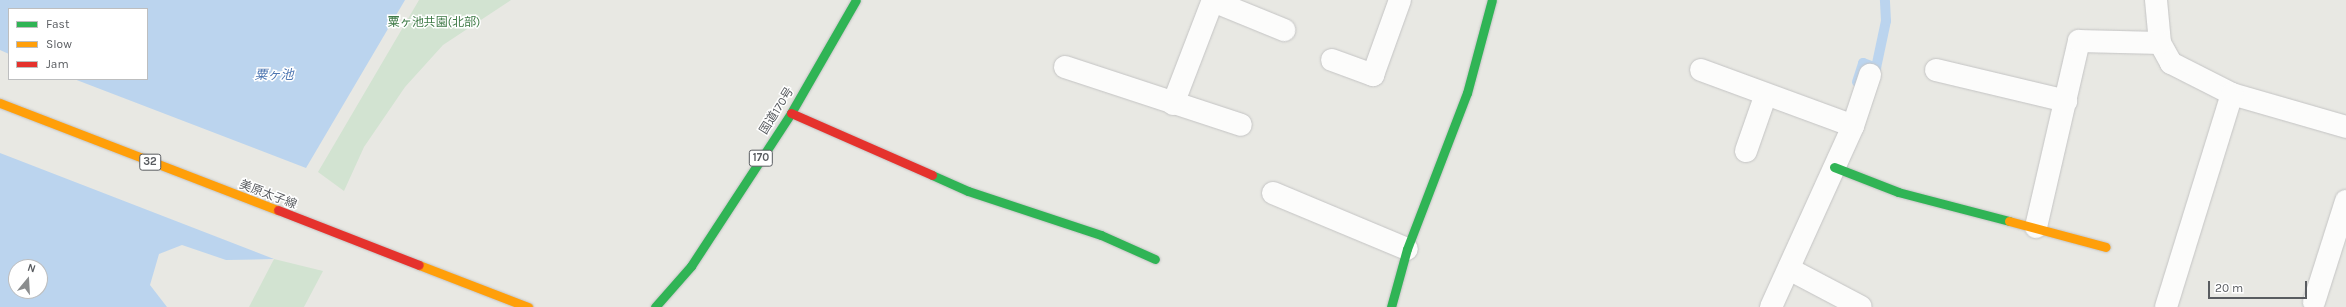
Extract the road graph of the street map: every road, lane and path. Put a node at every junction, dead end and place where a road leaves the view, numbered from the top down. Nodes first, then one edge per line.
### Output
1 (856, 0) edge
2 (1400, 0) edge
3 (1492, 0) edge
4 (2156, 0) edge
5 (1213, 1) edge
6 (1284, 30) dead end
7 (2160, 43) junction
8 (1332, 60) dead end
9 (1065, 67) dead end
10 (1701, 70) dead end
11 (1936, 70) dead end
12 (1870, 75) dead end
13 (1766, 94) junction
14 (2232, 94) junction
15 (2066, 101) junction
16 (0, 103) edge
17 (1173, 104) junction
18 (791, 113) junction
19 (1242, 125) dead end
20 (1852, 126) junction
21 (2346, 127) edge
22 (1746, 151) dead end
23 (1834, 167) junction
24 (1273, 193) dead end
25 (2346, 201) edge
26 (2036, 227) junction
27 (2106, 247) dead end
28 (1407, 249) junction
29 (1155, 259) dead end
30 (1789, 268) junction
31 (2314, 302) dead end
32 (528, 307) edge
33 (655, 307) edge
34 (1391, 307) edge
35 (1771, 307) edge
36 (1861, 307) edge
37 (2166, 307) edge

1 - 18 main road, 国道170号 / 170
2 - 8 street
3 - 28 main road
4 - 7 street
5 - 6 street
5 - 17 street
7 - 14 street
7 - 15 street
9 - 17 street
10 - 13 street
11 - 15 street
12 - 20 street
13 - 20 street
13 - 22 street
14 - 21 street
14 - 37 street
15 - 26 street
16 - 32 main road, 美原太子線 / 32
17 - 19 street
18 - 29 main road
18 - 33 main road, 国道170号 / 170
20 - 23 street
23 - 26 main road
23 - 30 street
24 - 28 street
25 - 31 street
26 - 27 main road
28 - 34 main road
30 - 35 street
30 - 36 street

